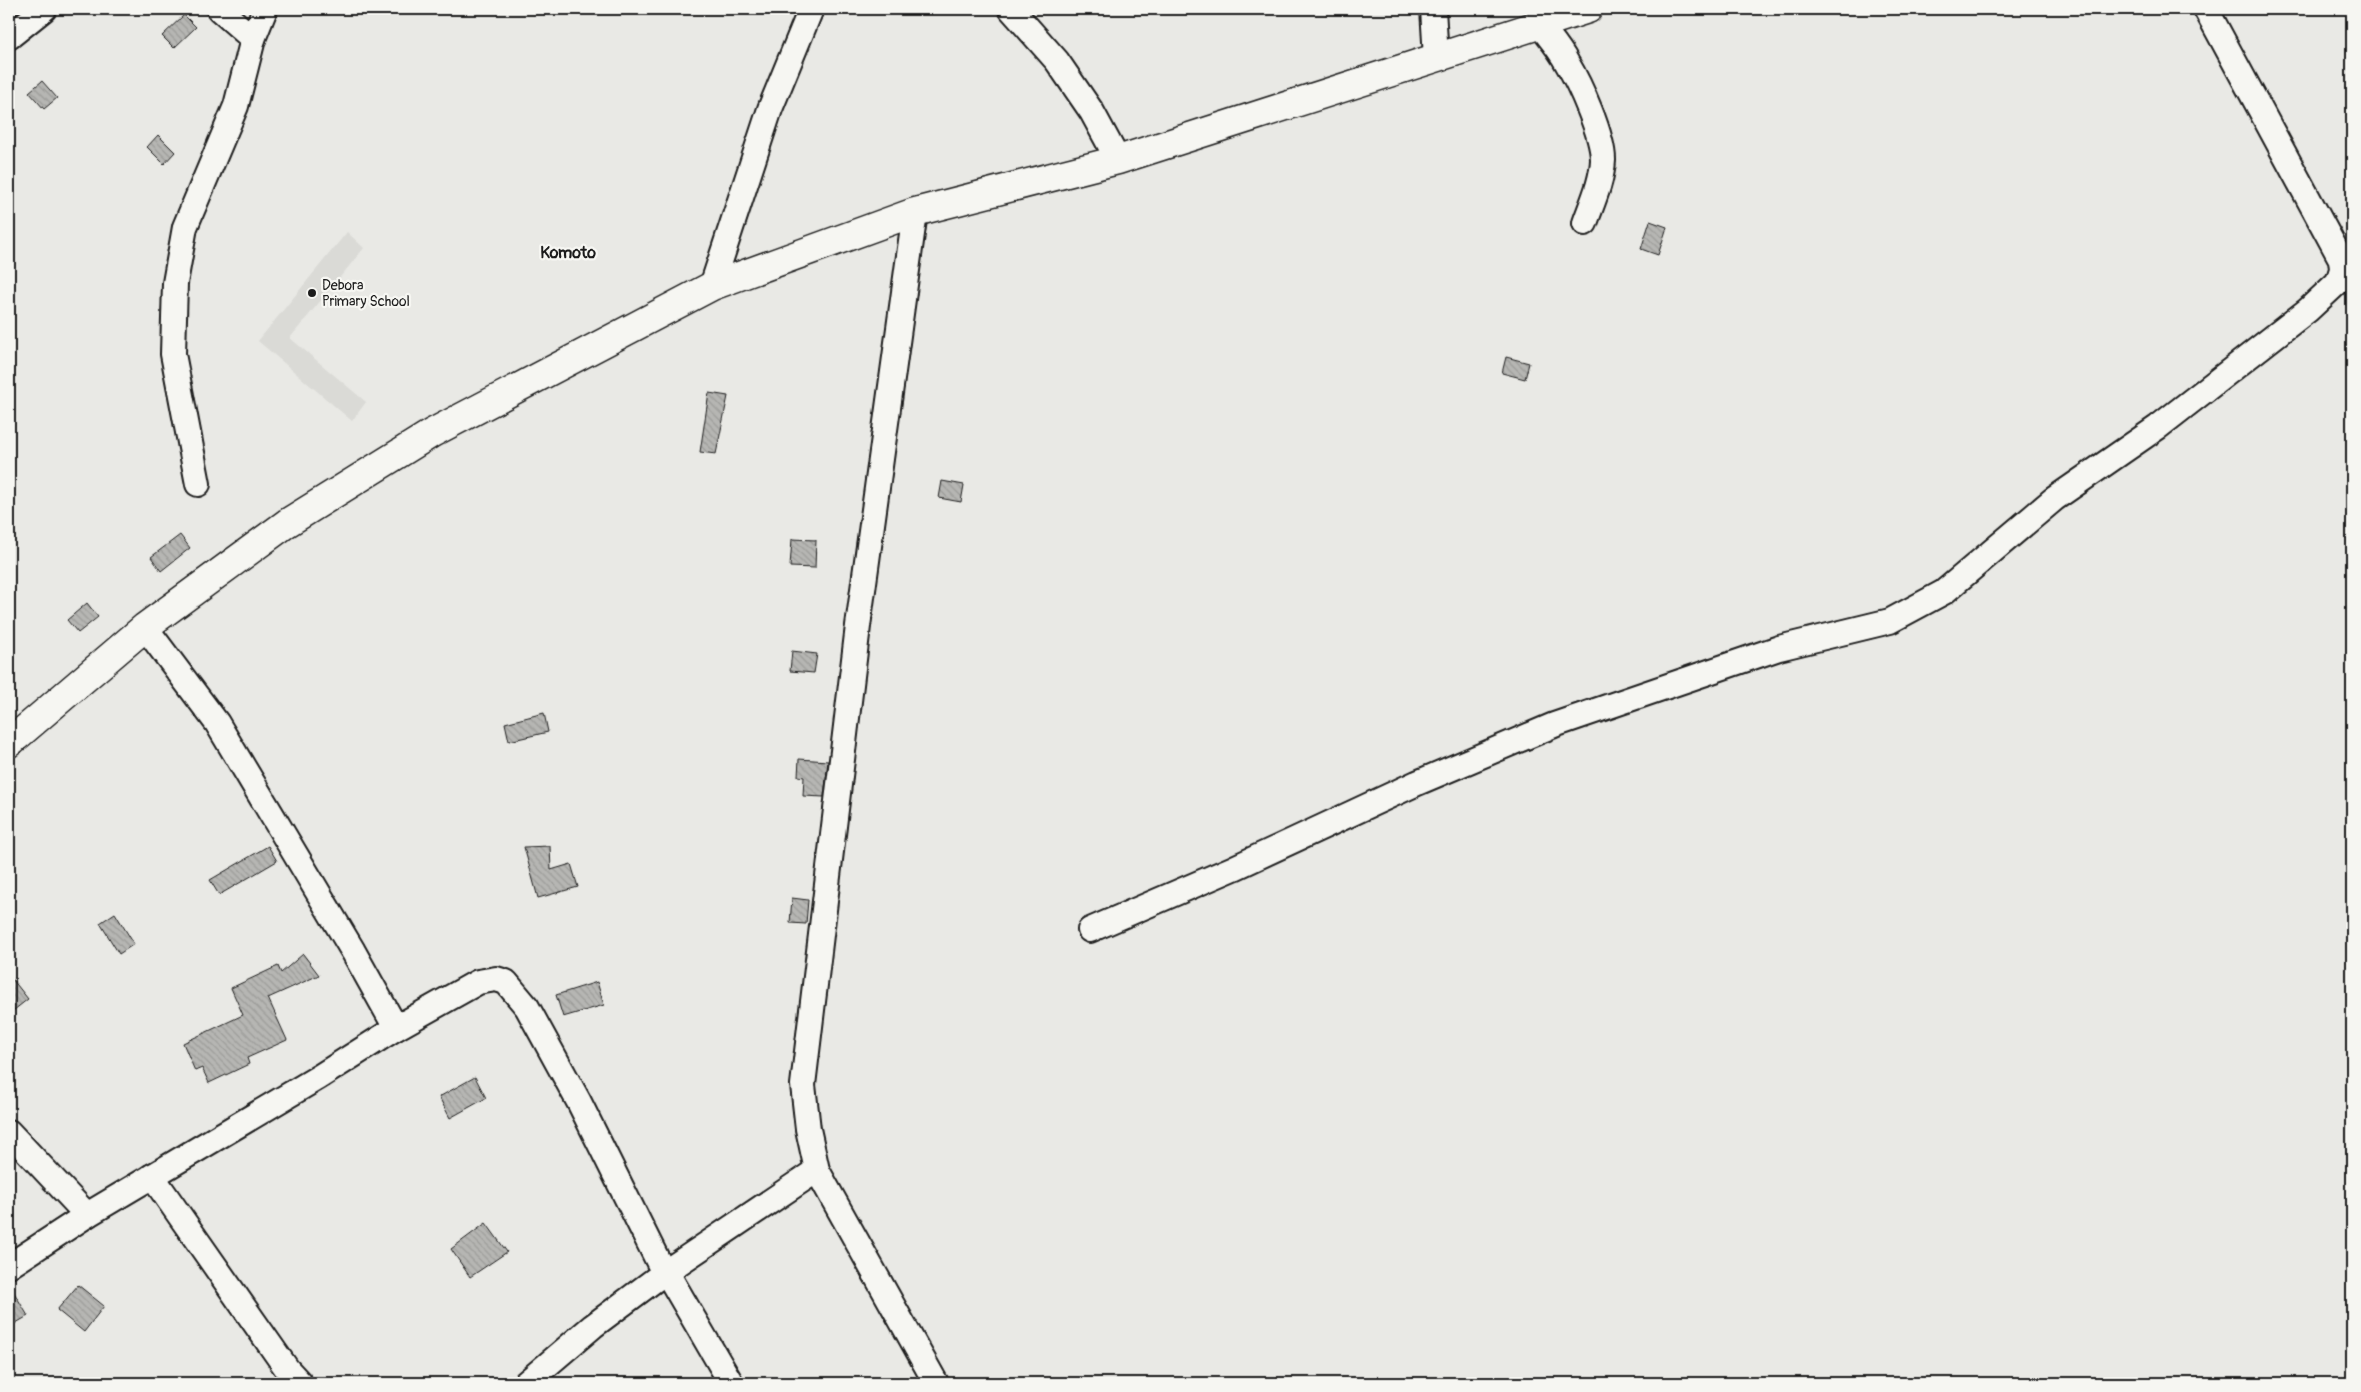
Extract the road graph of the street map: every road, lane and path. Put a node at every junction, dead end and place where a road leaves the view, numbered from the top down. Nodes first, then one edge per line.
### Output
1 (44, 9) edge
2 (219, 9) edge
3 (265, 9) edge
4 (811, 9) edge
5 (1010, 9) edge
6 (1433, 9) edge
7 (1588, 9) edge
8 (2206, 9) edge
9 (1540, 25) junction
10 (9, 37) edge
11 (253, 39) junction
12 (1436, 58) junction
13 (1118, 160) junction
14 (915, 212) junction
15 (1585, 223) dead end
16 (712, 286) junction
17 (198, 484) dead end
18 (145, 627) junction
19 (9, 743) edge
20 (1090, 930) dead end
21 (396, 1028) junction
22 (9, 1132) edge
23 (817, 1170) junction
24 (152, 1176) junction
25 (87, 1215) junction
26 (9, 1266) edge
27 (664, 1273) junction
28 (300, 1383) edge
29 (526, 1383) edge
30 (731, 1383) edge
31 (936, 1383) edge

1 - 10 street
2 - 11 street
3 - 11 street
4 - 16 street
5 - 13 street
6 - 12 street
7 - 9 street
8 - 20 street
9 - 12 street
9 - 15 street
11 - 17 street
12 - 13 street
13 - 14 street
14 - 16 street
14 - 23 street
16 - 18 street
18 - 19 street
18 - 21 street
21 - 24 street
21 - 27 street
22 - 25 street
23 - 27 street
23 - 31 street
24 - 25 street
24 - 28 street
25 - 26 street
27 - 29 street
27 - 30 street

